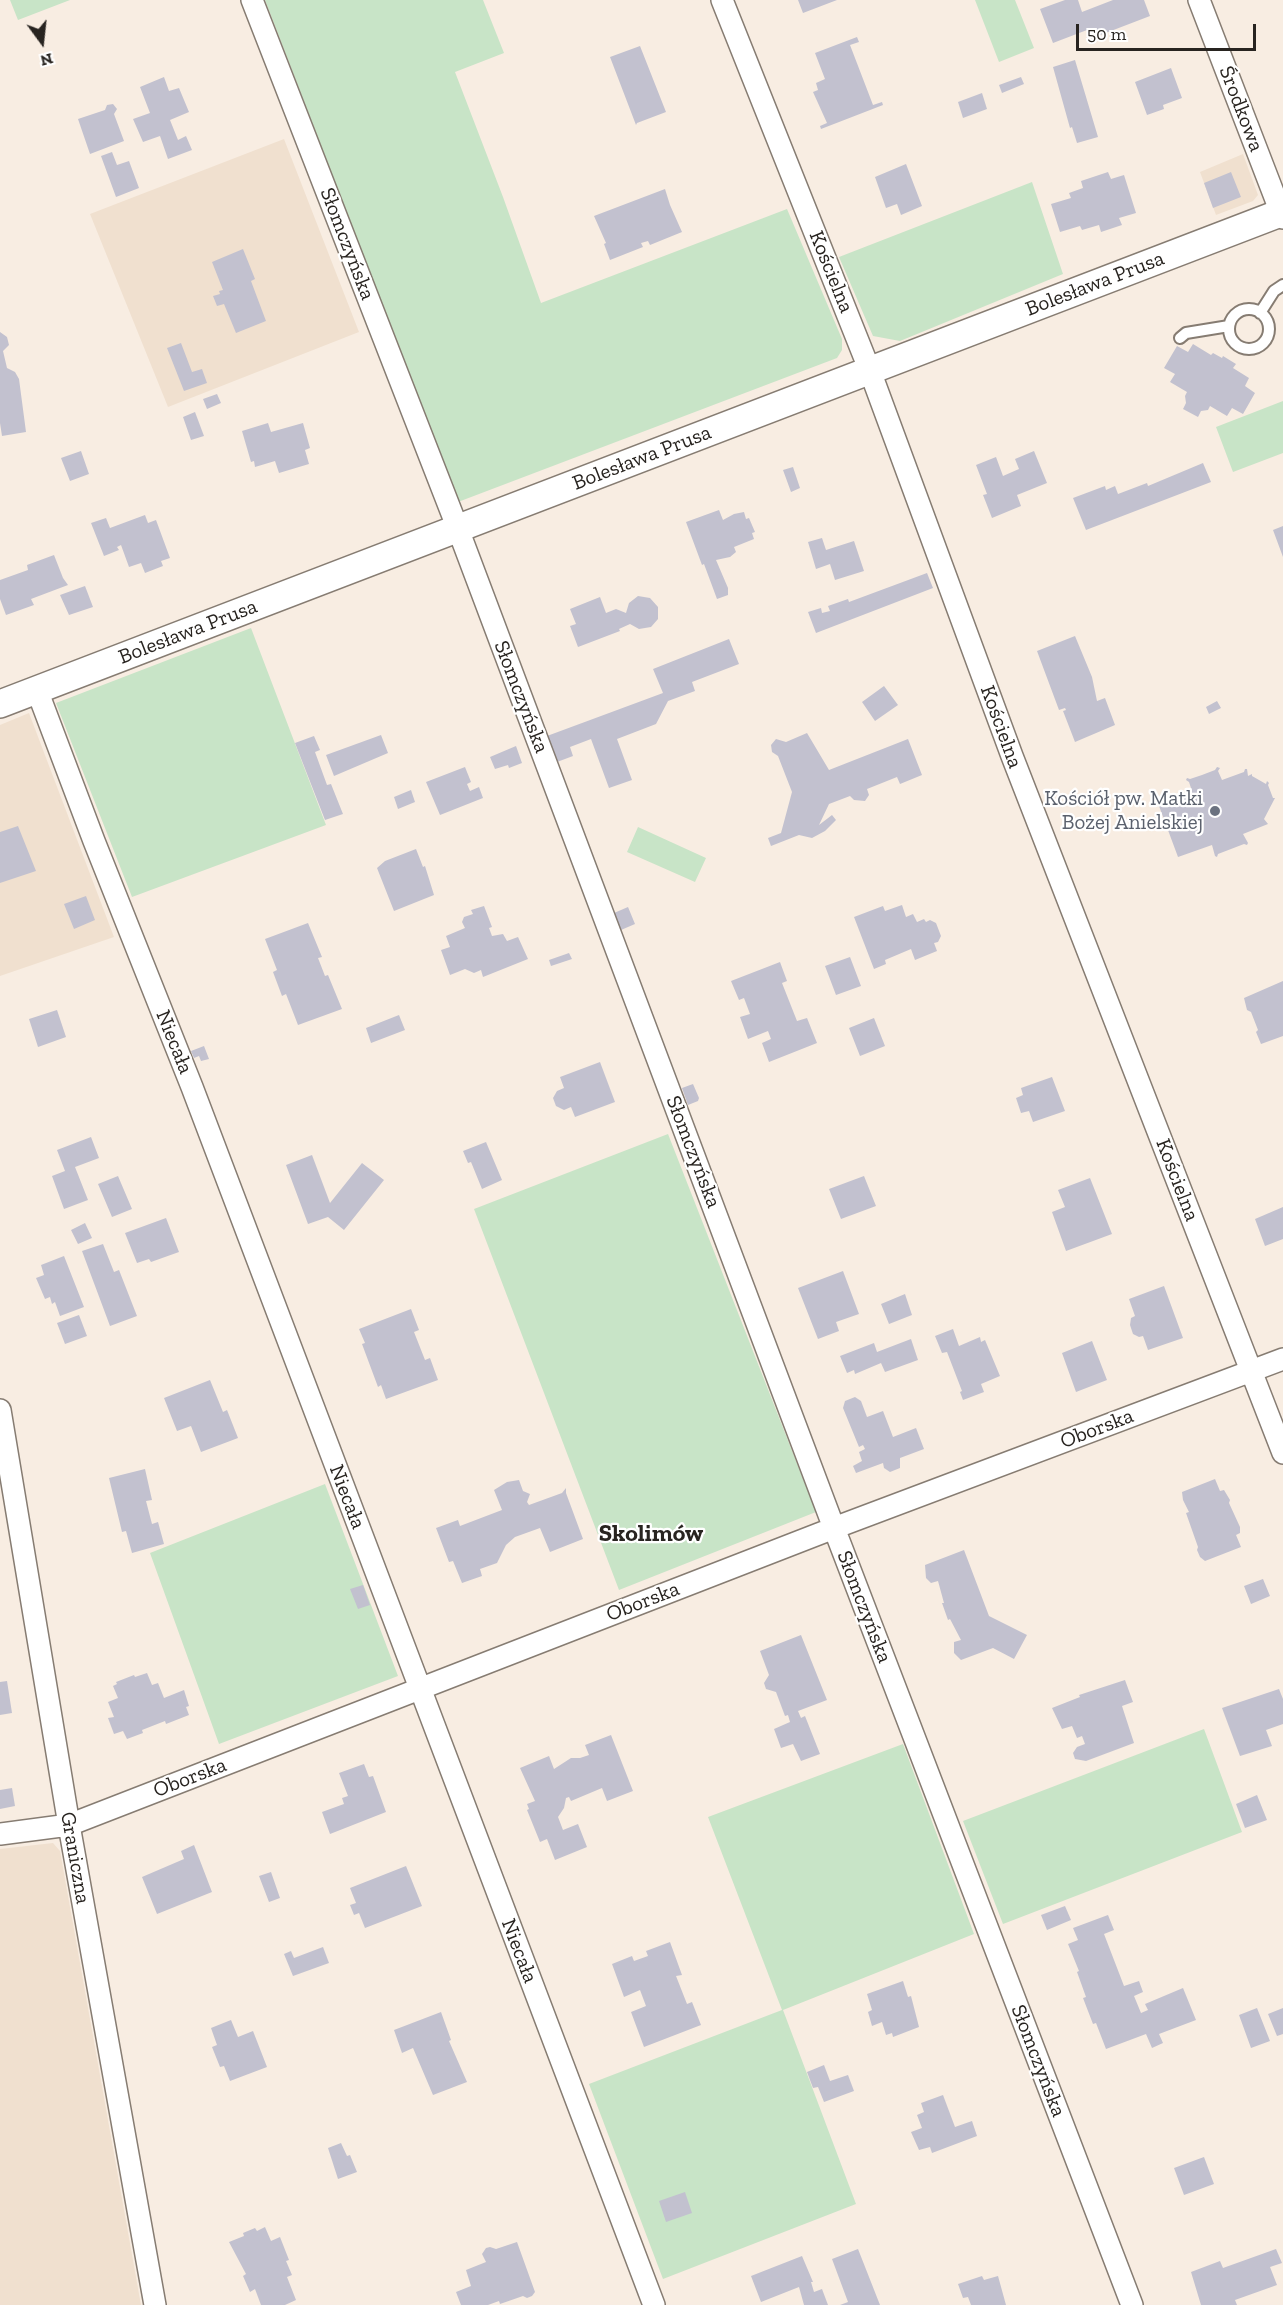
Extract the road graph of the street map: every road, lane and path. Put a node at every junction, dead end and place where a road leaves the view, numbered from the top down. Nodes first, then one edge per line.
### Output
1 (252, 0) edge
2 (722, 0) edge
3 (1199, 0) edge
4 (1282, 214) edge
5 (1283, 285) edge
6 (1260, 313) junction
7 (1229, 326) junction
8 (1180, 338) dead end
9 (870, 371) junction
10 (458, 529) junction
11 (37, 690) junction
12 (0, 704) edge
13 (1283, 1359) edge
14 (1252, 1371) junction
15 (0, 1410) edge
16 (1283, 1453) edge
17 (834, 1528) junction
18 (419, 1689) junction
19 (69, 1825) junction
20 (0, 1834) edge
21 (155, 2305) edge
22 (654, 2305) edge
23 (1132, 2305) edge

1 - 10 street, Słomczyńska
2 - 9 street, Kościelna
3 - 4 street, Środkowa
4 - 9 street, Bolesława Prusa
5 - 6 lane
6 - 7 lane
6 - 7 lane
7 - 8 lane
9 - 10 street, Bolesława Prusa
9 - 14 street, Kościelna
10 - 11 street, Bolesława Prusa
10 - 17 street, Słomczyńska
11 - 12 street, Bolesława Prusa
11 - 18 street, Niecała
13 - 14 street, Oborska
14 - 16 street, Kościelna
14 - 17 street, Oborska
15 - 19 street, Graniczna
17 - 18 street, Oborska
17 - 23 street, Słomczyńska
18 - 19 street, Oborska
18 - 22 street, Niecała
19 - 20 street, Oborska
19 - 21 street, Graniczna

